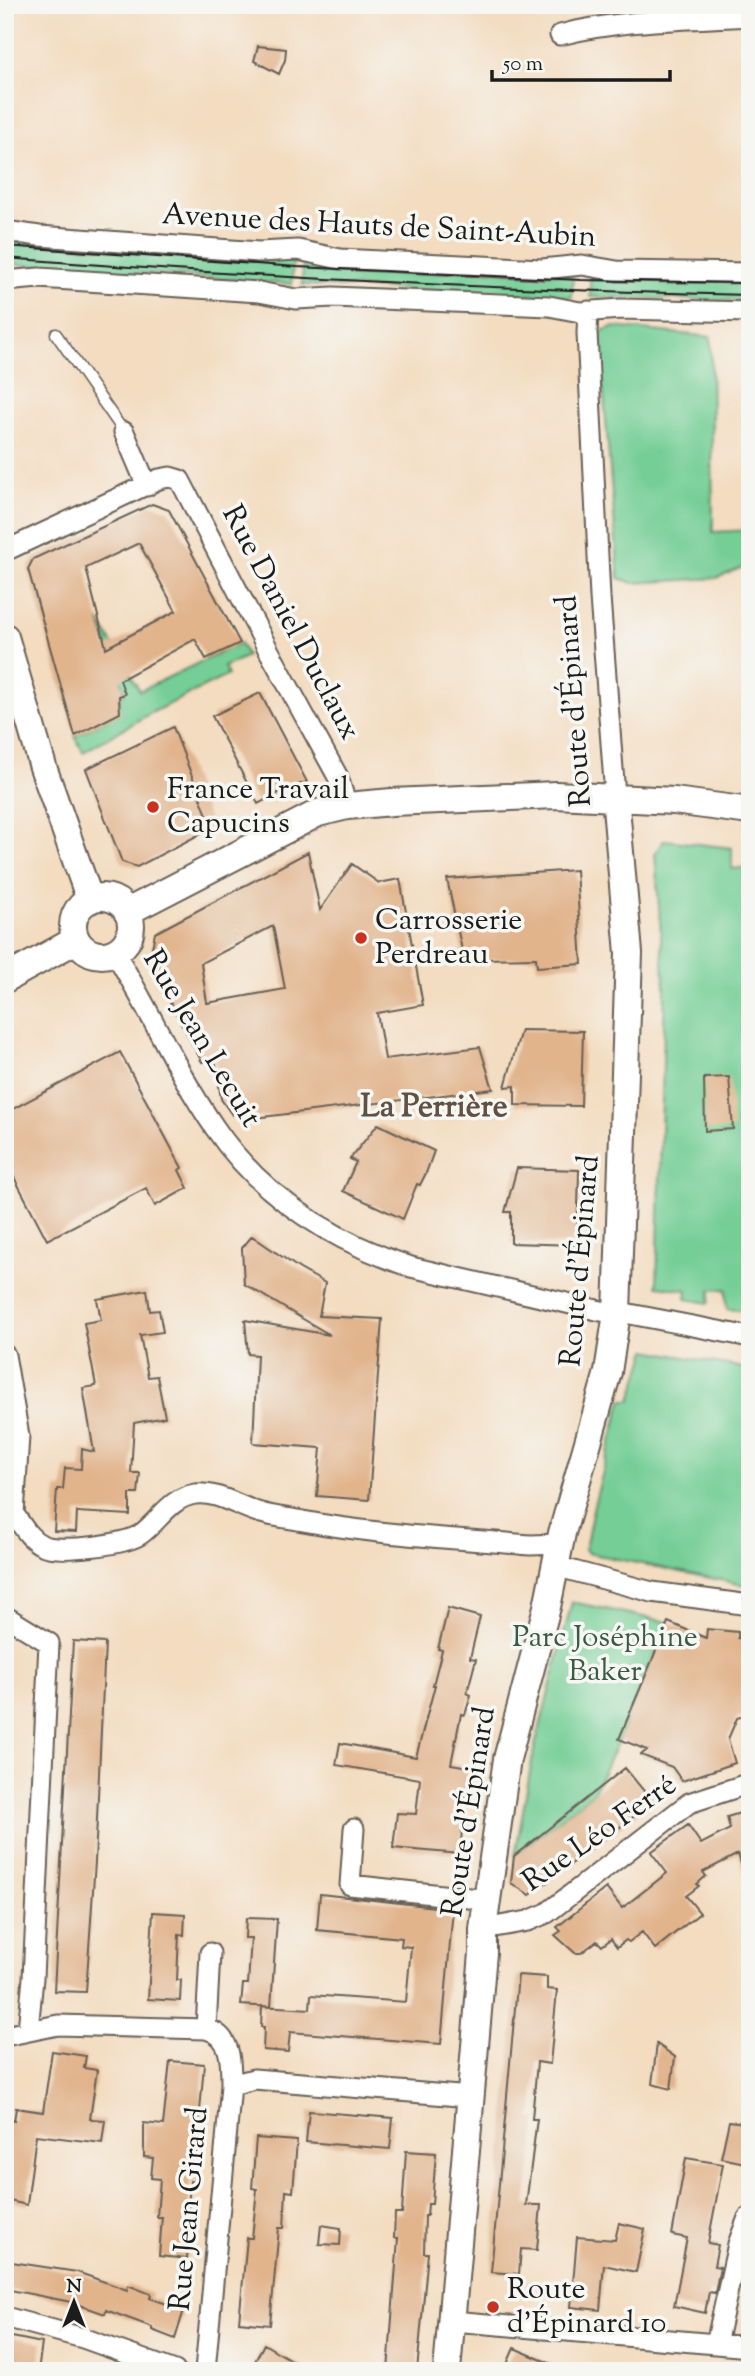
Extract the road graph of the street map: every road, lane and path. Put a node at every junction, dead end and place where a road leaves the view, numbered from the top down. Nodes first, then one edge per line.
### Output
1 (750, 16) edge
2 (560, 35) dead end
3 (5, 231) edge
4 (750, 273) edge
5 (5, 281) edge
6 (588, 311) junction
7 (750, 312) edge
8 (56, 334) dead end
9 (124, 432) joint
10 (147, 486) junction
11 (5, 551) edge
12 (5, 637) edge
13 (615, 796) junction
14 (347, 806) junction
15 (750, 811) edge
16 (90, 900) junction
17 (127, 912) junction
18 (76, 940) junction
19 (115, 953) junction
20 (5, 979) edge
21 (617, 1313) junction
22 (750, 1338) edge
23 (5, 1355) edge
24 (10, 1514) edge
25 (557, 1555) junction
26 (750, 1605) edge
27 (5, 1616) edge
28 (750, 1783) edge
29 (354, 1829) dead end
30 (488, 1900) junction
31 (483, 1928) junction
32 (211, 1953) dead end
33 (206, 2029) junction
34 (28, 2030) junction
35 (5, 2036) edge
36 (231, 2085) junction
37 (471, 2097) junction
38 (748, 2218) dead end
39 (5, 2317) edge
40 (453, 2321) junction
41 (716, 2344) junction
42 (750, 2347) edge
43 (175, 2371) edge
44 (205, 2371) edge
45 (447, 2371) edge

1 - 2 street
3 - 4 street, Avenue des Hauts de Saint-Aubin
5 - 6 street
6 - 7 street
6 - 13 street, Route d'Épinard
8 - 9 lane
9 - 10 street
10 - 11 street
10 - 14 street, Rue Daniel Duclaux
12 - 16 main road
13 - 14 main road
13 - 15 main road
13 - 21 main road, Route d'Épinard
14 - 17 main road
16 - 17 main road
16 - 18 main road
17 - 19 main road
18 - 19 main road
18 - 20 main road
19 - 21 street, Rue Jean Lecuit
21 - 22 street, Rue Jean Lecuit
21 - 25 main road, Route d'Épinard
23 - 24 street
24 - 25 street
25 - 26 street
25 - 30 main road, Route d'Épinard
27 - 34 street
28 - 31 street, Rue Léo Ferré
29 - 30 street
30 - 31 main road, Route d'Épinard
31 - 37 main road, Route d'Épinard
32 - 33 street
33 - 34 street
33 - 36 street
34 - 35 street
36 - 37 street, Rue Jean Girard
36 - 44 street, Rue Jean Girard
37 - 40 main road, Route d'Épinard
38 - 41 street
39 - 43 street
40 - 41 street
40 - 45 main road, Route d'Épinard
41 - 42 street

